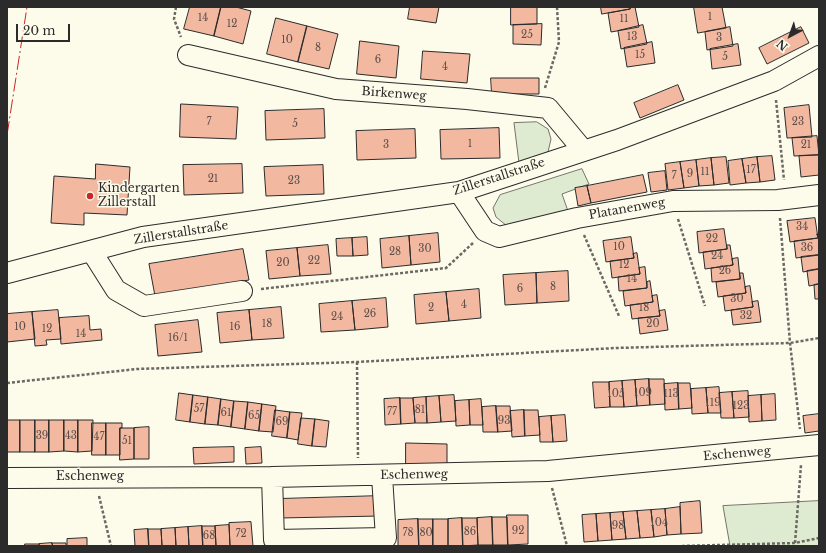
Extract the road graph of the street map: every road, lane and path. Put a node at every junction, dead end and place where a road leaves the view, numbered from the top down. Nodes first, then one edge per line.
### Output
1 (176, 7) edge
2 (557, 7) edge
3 (188, 55) joint
4 (819, 56) edge
5 (774, 82) junction
6 (540, 107) junction
7 (583, 150) junction
8 (459, 192) junction
9 (819, 195) edge
10 (778, 200) junction
11 (673, 201) junction
12 (576, 218) junction
13 (485, 231) junction
14 (92, 252) junction
15 (7, 274) edge
16 (242, 291) joint
17 (705, 306) dead end
18 (619, 316) dead end
19 (819, 338) edge
20 (790, 343) junction
21 (357, 362) junction
22 (7, 383) edge
23 (811, 446) edge
24 (548, 471) junction
25 (359, 476) junction
26 (382, 476) junction
27 (94, 477) junction
28 (272, 477) junction
29 (7, 478) edge
30 (819, 538) edge
31 (795, 543) junction
32 (111, 546) edge
33 (567, 546) edge
34 (682, 546) edge

1 - 3 path
2 - 6 path
3 - 6 street, Birkenweg
4 - 5 street, Zillerstallstraße
5 - 7 street, Zillerstallstraße
5 - 10 path
6 - 7 street, Birkenweg
7 - 8 street, Zillerstallstraße
8 - 13 street
8 - 14 street, Zillerstallstraße
9 - 10 street, Platanenweg
10 - 11 street, Platanenweg
10 - 20 path
11 - 12 street, Platanenweg
11 - 17 path
12 - 13 street, Platanenweg
12 - 18 path
13 - 16 path
14 - 15 street, Zillerstallstraße
14 - 16 street
19 - 20 path
20 - 21 path
20 - 23 path
21 - 22 path
21 - 25 path
23 - 24 street, Eschenweg
23 - 31 path
24 - 26 street, Eschenweg
24 - 33 path
25 - 26 street, Eschenweg
25 - 28 street, Eschenweg
26 - 28 street
27 - 28 street, Eschenweg
27 - 29 street, Eschenweg
27 - 32 path
30 - 31 path
31 - 34 path

